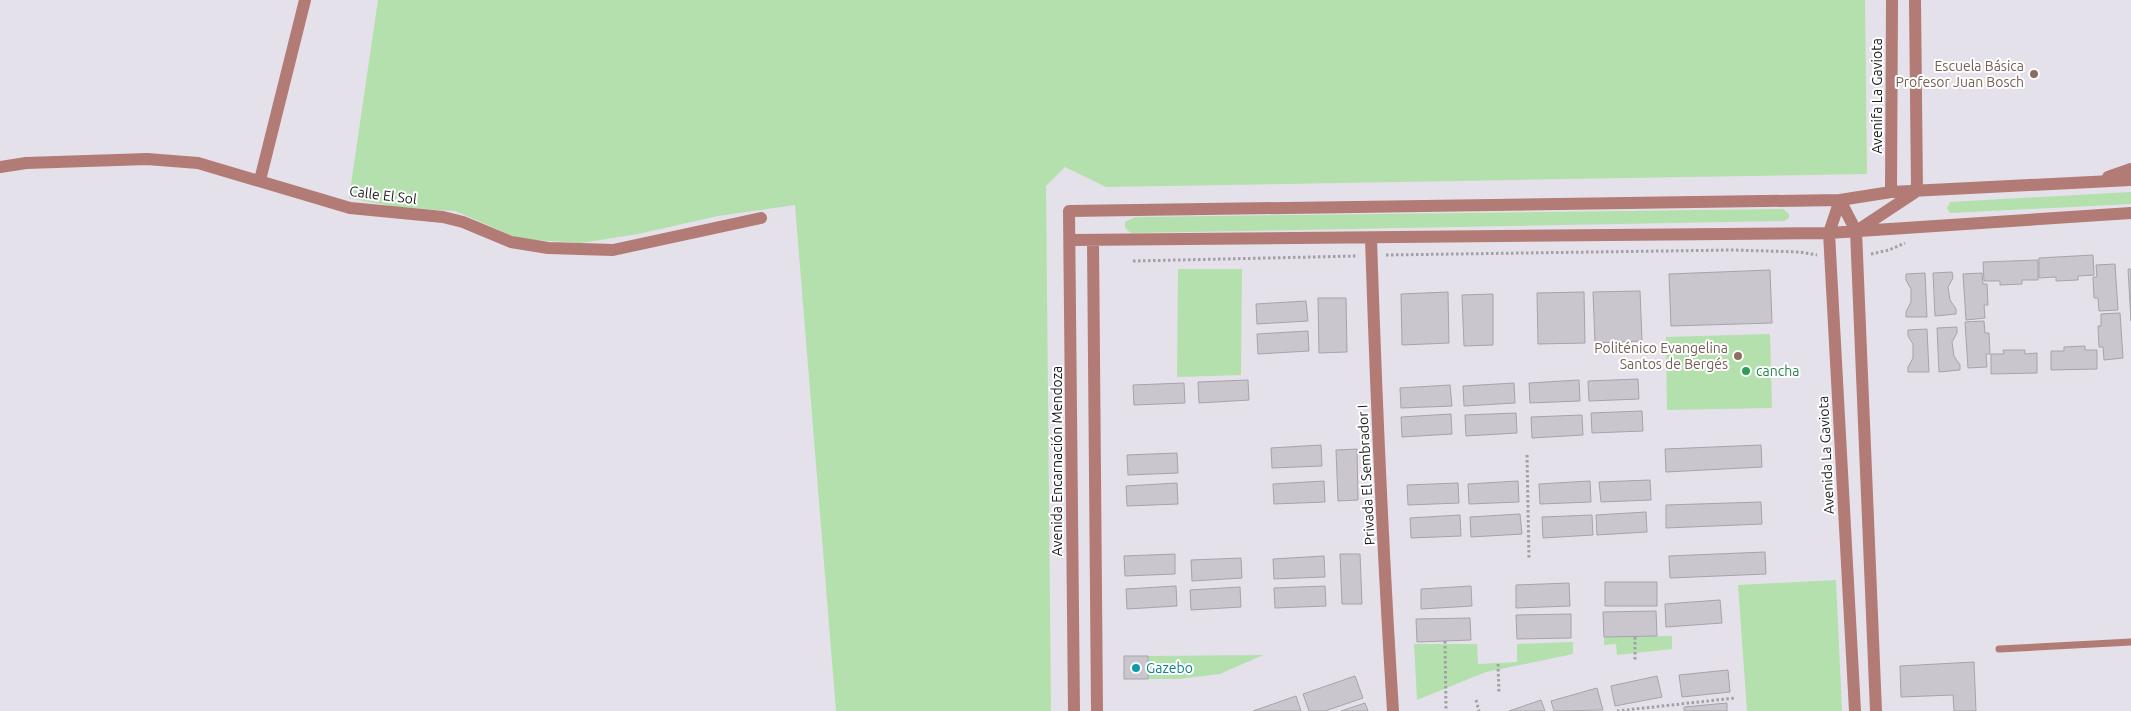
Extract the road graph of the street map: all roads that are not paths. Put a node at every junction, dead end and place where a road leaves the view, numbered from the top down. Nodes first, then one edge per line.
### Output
1 (305, 0) edge
2 (1892, 0) edge
3 (1915, 0) edge
4 (0, 166) edge
5 (2131, 168) edge
6 (260, 180) junction
7 (2131, 180) edge
8 (2091, 182) junction
9 (1917, 191) junction
10 (1891, 192) junction
11 (1840, 200) junction
12 (2131, 214) edge
13 (761, 218) dead end
14 (1856, 231) junction
15 (1829, 232) junction
16 (1371, 238) junction
17 (1071, 240) junction
18 (1093, 240) junction
19 (2131, 642) edge
20 (1999, 649) dead end
21 (1074, 711) edge
22 (1097, 711) edge
23 (1393, 711) edge
24 (1855, 711) edge
25 (1876, 711) edge

1 - 6 street
2 - 10 street, Avenifa La Gaviota
3 - 9 street
4 - 6 street, Calle El Sol
5 - 8 street
6 - 13 street, Calle El Sol
7 - 8 street
8 - 9 street
9 - 10 street
9 - 14 street
10 - 11 street
11 - 14 street
11 - 15 street, Avenida La Gaviota
11 - 17 street, Avenida Encarnación Mendoza
12 - 14 street
14 - 15 street
14 - 25 street
15 - 16 street
15 - 24 street, Avenida La Gaviota
16 - 18 street
16 - 23 street, Privada El Sembrador I
17 - 18 street
17 - 21 street, Avenida Encarnación Mendoza
18 - 22 street
19 - 20 lane

